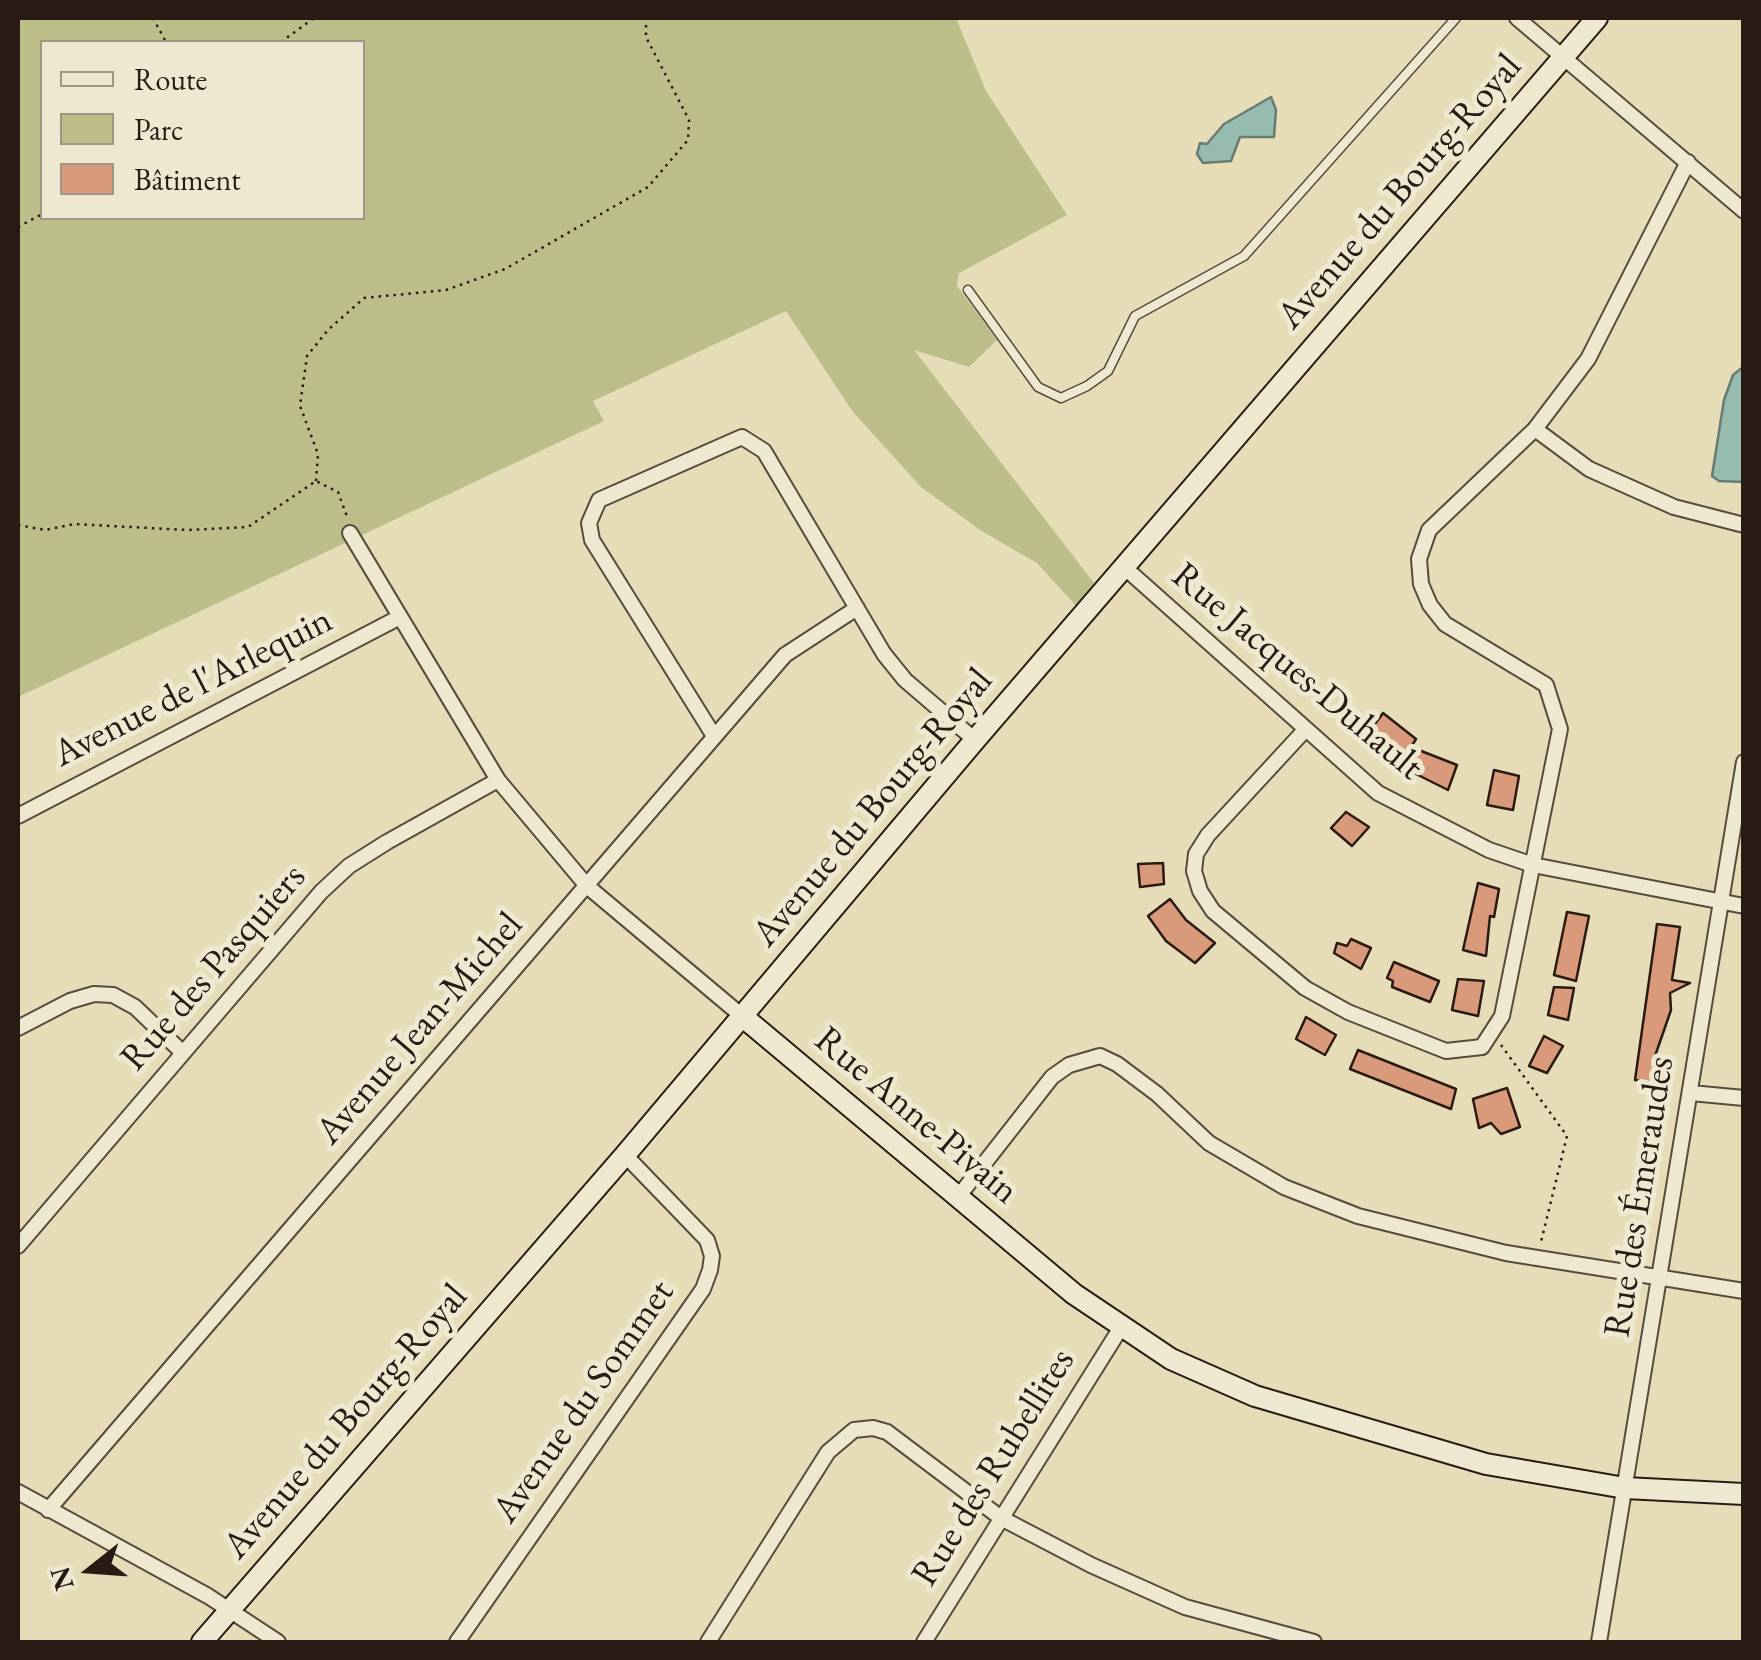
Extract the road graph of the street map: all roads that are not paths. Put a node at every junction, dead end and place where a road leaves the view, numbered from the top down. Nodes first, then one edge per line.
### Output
1 (1456, 18) edge
2 (1517, 18) edge
3 (1597, 18) edge
4 (1564, 54) junction
5 (1688, 162) junction
6 (1744, 211) edge
7 (968, 290) dead end
8 (1536, 429) junction
9 (1744, 525) edge
10 (350, 533) road end
11 (1124, 567) junction
12 (857, 608) junction
13 (398, 618) junction
14 (1306, 730) junction
15 (714, 736) junction
16 (975, 740) junction
17 (1744, 762) edge
18 (498, 780) junction
19 (18, 816) edge
20 (1533, 865) junction
21 (587, 886) junction
22 (1719, 900) junction
23 (1744, 906) edge
24 (742, 1016) junction
25 (18, 1028) edge
26 (182, 1052) junction
27 (1691, 1093) junction
28 (1744, 1098) edge
29 (625, 1155) junction
30 (958, 1197) junction
31 (18, 1246) edge
32 (1659, 1277) junction
33 (1744, 1291) edge
34 (1120, 1329) junction
35 (1625, 1488) junction
36 (18, 1492) edge
37 (1744, 1494) edge
38 (48, 1510) junction
39 (1000, 1518) junction
40 (228, 1610) junction
41 (202, 1642) edge
42 (278, 1642) edge
43 (457, 1642) edge
44 (708, 1642) edge
45 (924, 1642) edge
46 (1314, 1642) edge
47 (1599, 1642) edge

1 - 7 lane
2 - 4 street
3 - 4 street, Avenue du Bourg-Royal
4 - 5 street
4 - 11 street, Avenue du Bourg-Royal
5 - 6 street
5 - 8 street
8 - 9 street
8 - 20 street
10 - 13 street, Rue Anne-Pivain
11 - 14 street, Rue Jacques-Duhault
11 - 16 street, Avenue du Bourg-Royal
12 - 15 street, Avenue Jean-Michel
12 - 15 street
12 - 16 street
13 - 18 street, Rue Anne-Pivain
13 - 19 street, Avenue de l'Arlequin
14 - 20 street, Rue Jacques-Duhault
14 - 20 street
15 - 21 street, Avenue Jean-Michel
16 - 24 street, Avenue du Bourg-Royal
17 - 22 street, Rue des Émeraudes
18 - 21 street, Rue Anne-Pivain
18 - 26 street, Rue des Pasquiers
20 - 22 street, Rue Jacques-Duhault
21 - 24 street, Rue Anne-Pivain
21 - 38 street, Avenue Jean-Michel
22 - 23 street, Rue Jacques-Duhault
22 - 27 street, Rue des Émeraudes
24 - 29 street, Avenue du Bourg-Royal
24 - 30 street, Rue Anne-Pivain
25 - 26 street
26 - 31 street, Rue des Pasquiers
27 - 28 street
27 - 32 street, Rue des Émeraudes
29 - 40 street, Avenue du Bourg-Royal
29 - 43 street, Avenue du Sommet
30 - 32 street
30 - 34 street, Rue Anne-Pivain
32 - 33 street
32 - 35 street, Rue des Émeraudes
34 - 35 street, Rue Anne-Pivain
34 - 39 street, Rue des Rubellites
35 - 37 street, Rue Anne-Pivain
35 - 47 street, Rue des Émeraudes
36 - 38 street
38 - 40 street
39 - 44 street
39 - 45 street, Rue des Rubellites
39 - 46 street
40 - 41 street, Avenue du Bourg-Royal
40 - 42 street

